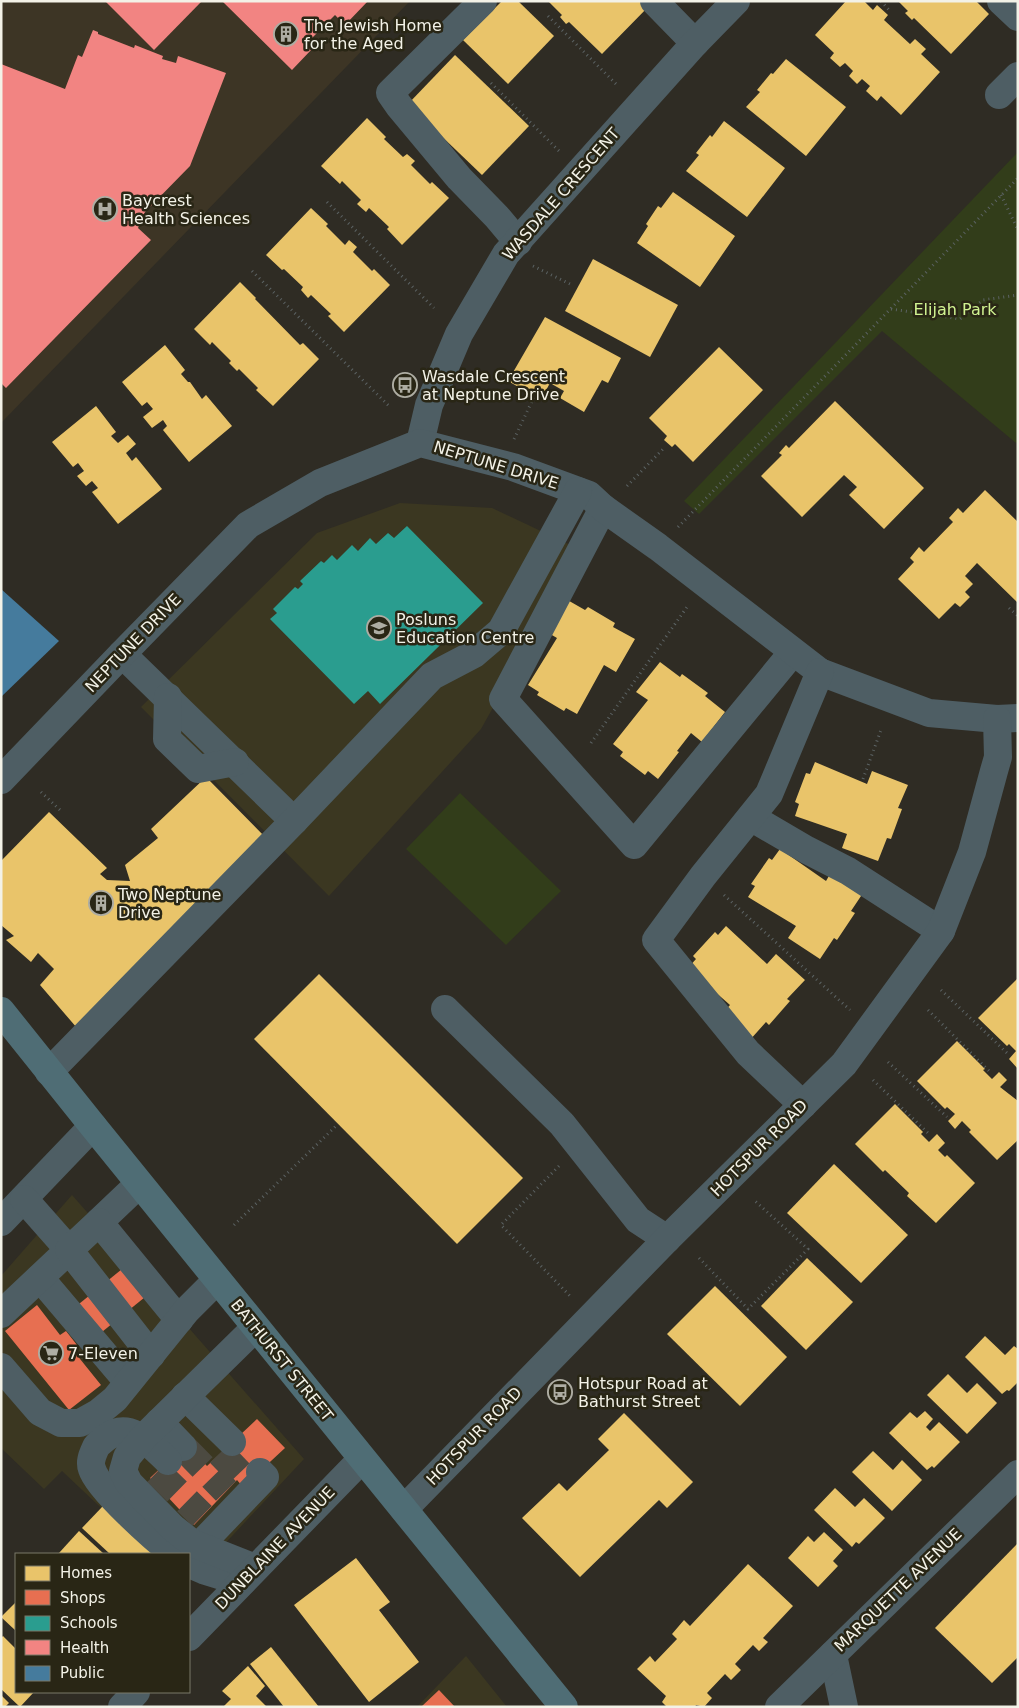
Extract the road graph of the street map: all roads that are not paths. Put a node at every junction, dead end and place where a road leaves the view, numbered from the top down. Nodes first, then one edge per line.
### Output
1 (483, 1) edge
2 (654, 1) edge
3 (736, 1) edge
4 (1001, 1) edge
5 (1018, 17) edge
6 (695, 43) junction
7 (1018, 76) edge
8 (999, 96) dead end
9 (512, 248) junction
10 (420, 443) junction
11 (578, 491) junction
12 (603, 508) junction
13 (794, 652) junction
14 (122, 654) junction
15 (820, 672) junction
16 (1007, 719) edge
17 (1, 780) edge
18 (752, 818) junction
19 (294, 821) junction
20 (941, 931) junction
21 (445, 1009) dead end
22 (1, 1011) edge
23 (49, 1072) junction
24 (803, 1105) junction
25 (93, 1126) junction
26 (139, 1184) junction
27 (24, 1198) junction
28 (1, 1222) edge
29 (99, 1222) junction
30 (667, 1239) junction
31 (68, 1250) junction
32 (40, 1278) junction
33 (217, 1280) junction
34 (1, 1314) edge
35 (178, 1320) junction
36 (256, 1328) junction
37 (151, 1355) junction
38 (1, 1367) edge
39 (128, 1382) junction
40 (159, 1423) junction
41 (226, 1448) tunnel mouth
42 (362, 1458) junction
43 (170, 1460) tunnel mouth
44 (1018, 1474) edge
45 (404, 1509) junction
46 (221, 1514) edge
47 (249, 1575) junction
48 (190, 1636) edge
49 (833, 1655) junction
50 (135, 1693) edge
51 (122, 1707) edge
52 (564, 1707) edge
53 (779, 1707) edge
54 (844, 1707) edge

1 - 9 street
2 - 6 street
3 - 6 street, WASDALE CRESCENT
4 - 5 street
6 - 9 street, WASDALE CRESCENT
7 - 8 street
9 - 10 street, WASDALE CRESCENT
10 - 11 street, NEPTUNE DRIVE
10 - 14 street, NEPTUNE DRIVE
11 - 12 street, NEPTUNE DRIVE
11 - 19 street
12 - 13 street, NEPTUNE DRIVE
12 - 13 street
13 - 15 street, NEPTUNE DRIVE
14 - 17 street, NEPTUNE DRIVE
14 - 19 street
15 - 16 street, NEPTUNE DRIVE
15 - 18 street
16 - 20 street, HOTSPUR ROAD
18 - 20 street
18 - 24 street
19 - 23 street
20 - 24 street, HOTSPUR ROAD
21 - 30 street
22 - 23 main road, BATHURST STREET
23 - 25 main road, BATHURST STREET
24 - 30 street, HOTSPUR ROAD
25 - 26 main road, BATHURST STREET
25 - 27 street
26 - 29 street
26 - 33 main road, BATHURST STREET
27 - 28 street
27 - 31 street
29 - 31 street
29 - 35 street
30 - 45 street, HOTSPUR ROAD
31 - 32 street
31 - 37 street
32 - 34 street
32 - 39 street
33 - 35 street
33 - 36 main road, BATHURST STREET
35 - 37 street
36 - 40 street
36 - 42 main road, BATHURST STREET
37 - 39 street
38 - 39 street
40 - 41 street
40 - 43 street
40 - 46 street
42 - 45 main road, BATHURST STREET
42 - 47 street, DUNBLAINE AVENUE
44 - 49 street, MARQUETTE AVENUE
45 - 52 main road, BATHURST STREET
46 - 47 street
47 - 48 street, DUNBLAINE AVENUE
49 - 53 street, MARQUETTE AVENUE
49 - 54 street
50 - 51 street

